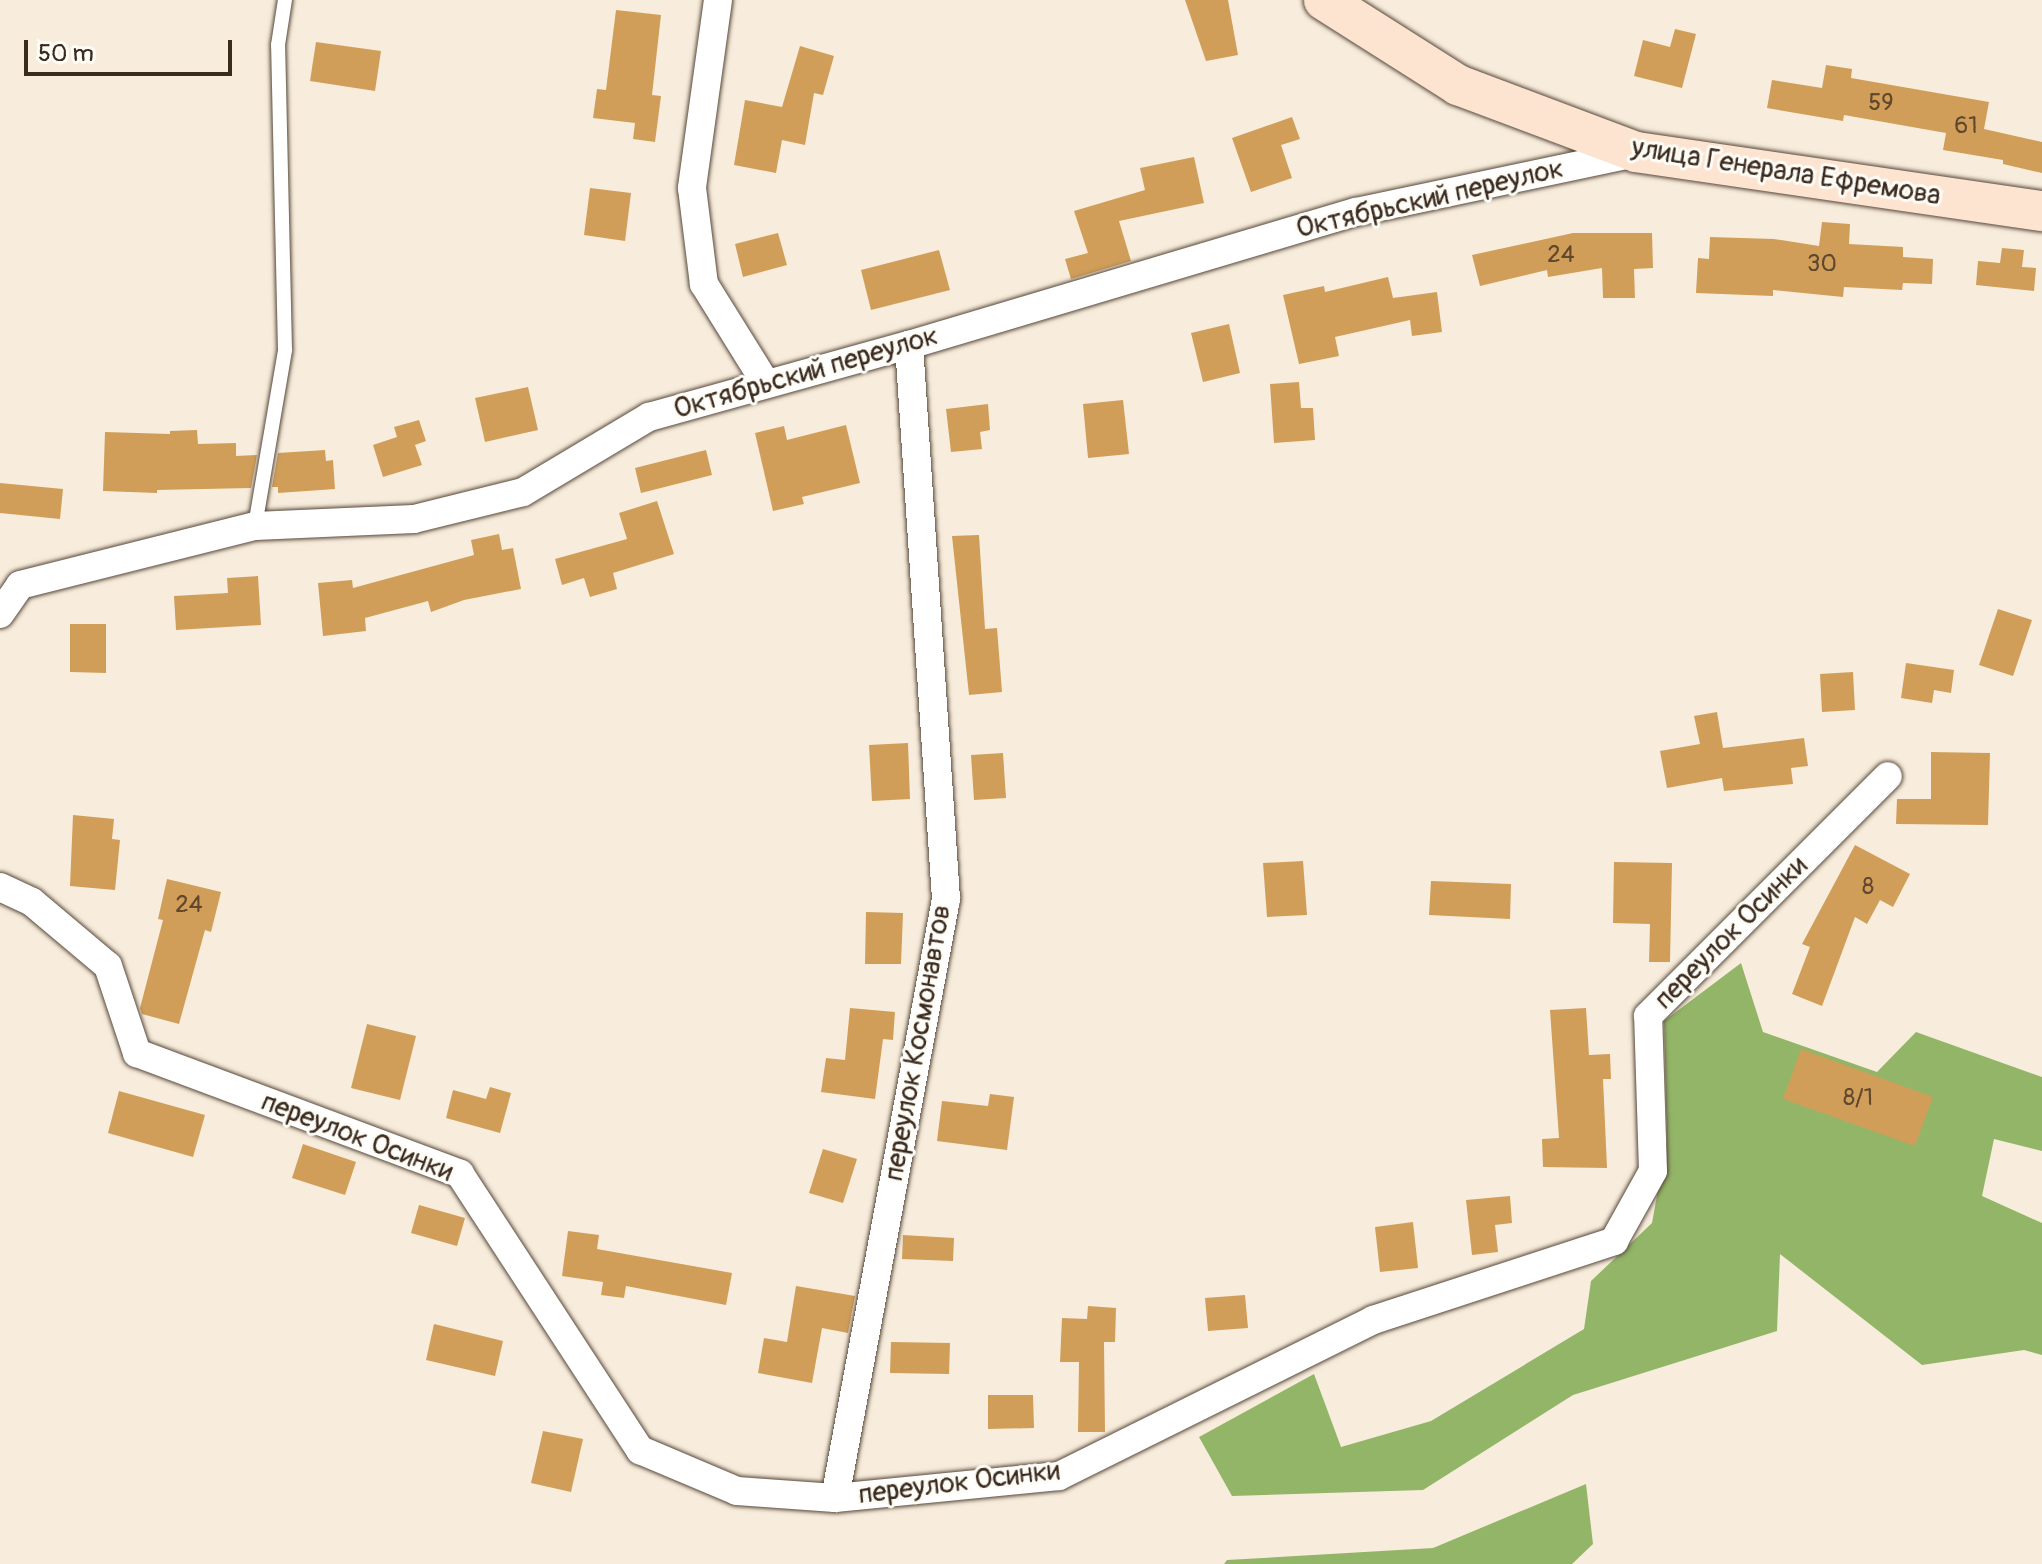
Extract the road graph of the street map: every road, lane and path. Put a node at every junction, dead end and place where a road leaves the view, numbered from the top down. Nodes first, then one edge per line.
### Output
1 (285, 0) edge
2 (718, 0) edge
3 (1324, 0) edge
4 (1636, 152) junction
5 (2042, 211) edge
6 (909, 345) junction
7 (765, 382) junction
8 (255, 526) junction
9 (0, 614) edge
10 (1888, 776) dead end
11 (0, 887) edge
12 (835, 1498) junction

1 - 8 lane
2 - 7 street
3 - 4 street, улица Генерала Ефремова
4 - 5 street, улица Генерала Ефремова
4 - 6 street, Октябрьский переулок
6 - 7 street, Октябрьский переулок
6 - 12 street, переулок Космонавтов
7 - 8 street, Октябрьский переулок
8 - 9 street, Октябрьский переулок
10 - 12 street, переулок Осинки
11 - 12 street, переулок Осинки

